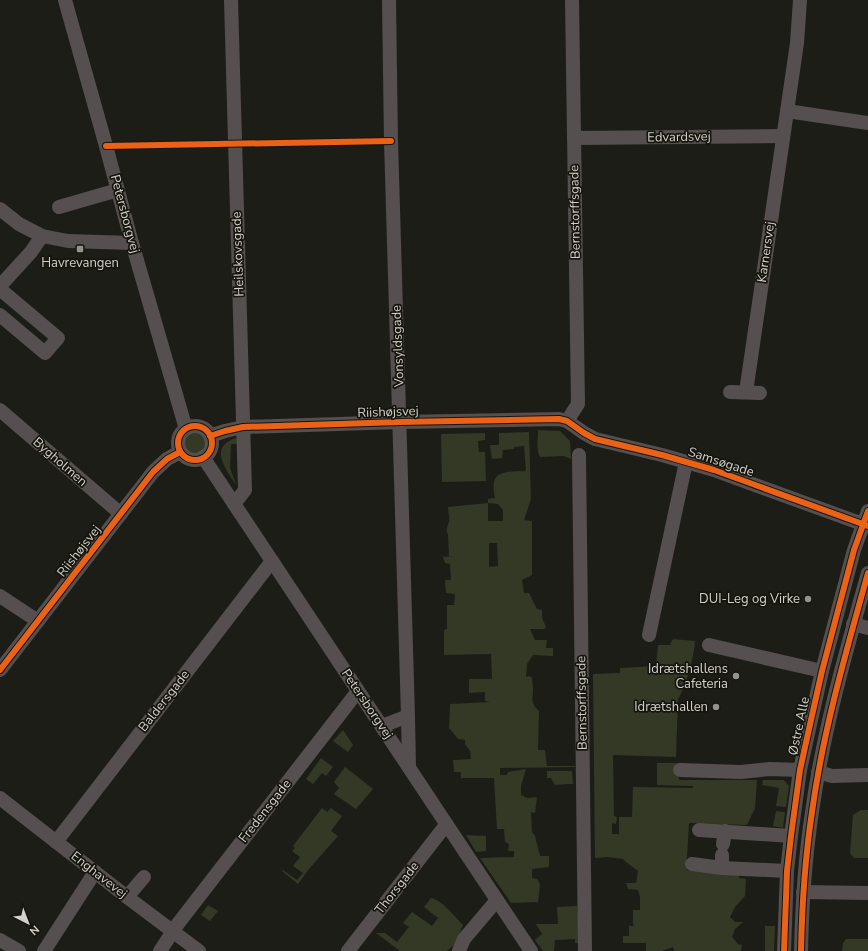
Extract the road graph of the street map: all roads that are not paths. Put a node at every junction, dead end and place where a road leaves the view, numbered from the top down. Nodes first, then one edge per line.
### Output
1 (66, 0) edge
2 (231, 0) edge
3 (389, 0) edge
4 (572, 0) edge
5 (800, 0) edge
6 (787, 111) junction
7 (868, 123) edge
8 (783, 136) junction
9 (574, 138) junction
10 (118, 190) junction
11 (59, 207) dead end
12 (0, 209) edge
13 (42, 236) junction
14 (132, 243) junction
15 (1, 291) edge
16 (0, 315) edge
17 (730, 392) dead end
18 (0, 410) edge
19 (567, 421) junction
20 (400, 422) junction
21 (243, 427) junction
22 (186, 428) junction
23 (210, 436) junction
24 (180, 452) junction
25 (579, 455) dead end
26 (203, 457) junction
27 (686, 462) junction
28 (234, 504) junction
29 (868, 511) edge
30 (121, 514) junction
31 (866, 525) edge
32 (272, 561) junction
33 (868, 573) edge
34 (0, 596) edge
35 (38, 621) junction
36 (853, 624) junction
37 (868, 628) edge
38 (649, 635) dead end
39 (709, 645) dead end
40 (0, 670) edge
41 (822, 671) junction
42 (358, 691) junction
43 (408, 716) junction
44 (382, 726) junction
45 (409, 768) junction
46 (680, 770) dead end
47 (800, 770) junction
48 (818, 772) junction
49 (868, 775) edge
50 (0, 798) edge
51 (447, 825) junction
52 (699, 830) dead end
53 (791, 836) junction
54 (56, 842) junction
55 (723, 849) junction
56 (692, 864) dead end
57 (95, 872) junction
58 (787, 872) junction
59 (144, 877) dead end
60 (803, 892) junction
61 (868, 893) edge
62 (127, 897) junction
63 (497, 900) junction
64 (173, 931) junction
65 (0, 940) edge
66 (528, 950) edge
67 (19, 951) edge
68 (44, 951) edge
69 (160, 951) edge
70 (199, 951) edge
71 (348, 951) edge
72 (459, 951) edge
73 (585, 951) edge
74 (784, 951) edge
75 (801, 951) edge

1 - 10 street, Petersborgvej
2 - 21 street, Heilskovsgade
3 - 20 street, Vonsyldsgade
4 - 9 street, Bernstorffsgade
5 - 6 street, Karnersvej
6 - 7 street
6 - 8 street, Karnersvej
8 - 9 street, Edvardsvej
8 - 17 street, Karnersvej
9 - 19 street, Bernstorffsgade
10 - 11 street
10 - 14 street, Petersborgvej
12 - 13 street
13 - 14 street
13 - 15 street
14 - 22 street, Petersborgvej
15 - 16 street
18 - 30 street, Bygholmen
19 - 20 street, Riishøjsvej
19 - 27 street, Samsøgade
20 - 21 street, Riishøjsvej
20 - 43 street, Vonsyldsgade
21 - 23 street, Riishøjsvej
21 - 28 street, Heilskovsgade
22 - 23 street
22 - 24 street
23 - 26 street
24 - 26 street
24 - 30 street, Riishøjsvej
25 - 73 street, Bernstorffsgade
26 - 28 street, Petersborgvej
27 - 31 street, Samsøgade
27 - 38 street, Samsøgade
28 - 32 street, Petersborgvej
29 - 31 street, Østre Alle
30 - 35 street, Riishøjsvej
31 - 41 street, Østre Alle
32 - 42 street, Petersborgvej
32 - 54 street, Baldersgade
33 - 36 street
34 - 35 street
35 - 40 street, Riishøjsvej
36 - 37 street
36 - 48 street
39 - 41 street
41 - 47 street, Østre Alle
42 - 44 street, Petersborgvej
42 - 64 street, Fredensgade
43 - 44 street
43 - 45 street, Vonsyldsgade
44 - 45 street, Petersborgvej
45 - 51 street, Petersborgvej
46 - 47 street
47 - 53 street, Østre Alle
48 - 49 street
48 - 60 street
50 - 54 street, Enghavevej
51 - 63 street, Petersborgvej
51 - 71 street, Thorsgade
52 - 55 street
53 - 55 street
53 - 58 street, Østre Alle
54 - 57 street, Enghavevej
55 - 56 street
55 - 58 street
57 - 62 street, Enghavevej
57 - 68 street
58 - 74 street, Østre Alle
59 - 62 street
60 - 61 street
60 - 75 street
62 - 64 street, Enghavevej
63 - 66 street, Petersborgvej
63 - 72 street
64 - 69 street, Fredensgade
64 - 70 street, Enghavevej
65 - 67 street

